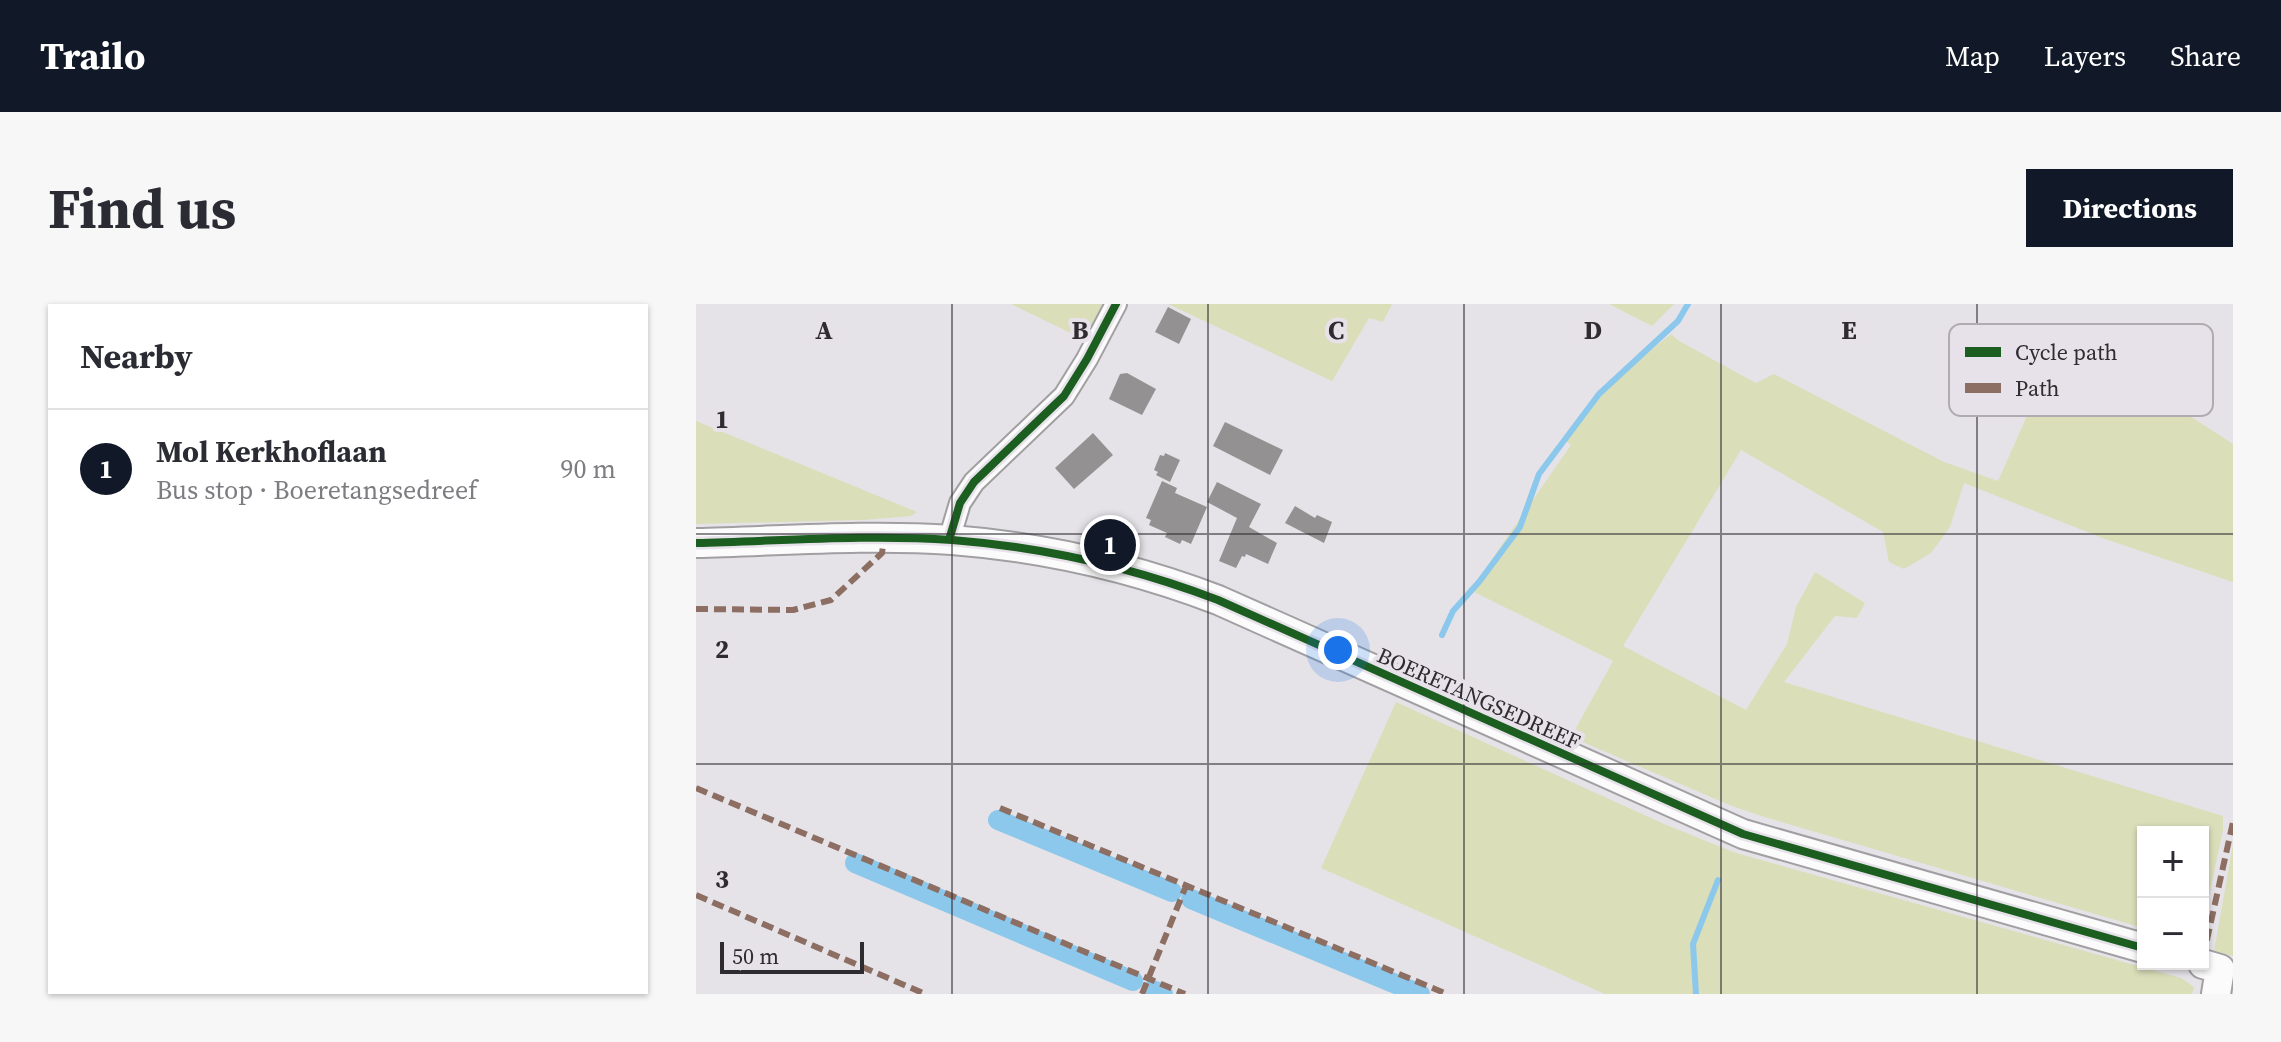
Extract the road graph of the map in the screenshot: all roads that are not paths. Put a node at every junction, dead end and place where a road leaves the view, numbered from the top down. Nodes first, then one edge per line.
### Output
1 (1116, 304) edge
2 (949, 540) junction
3 (696, 543) edge
4 (2137, 946) edge

1 - 2 street
2 - 3 street, BOERETANGSEDREEF
2 - 4 street, BOERETANGSEDREEF

